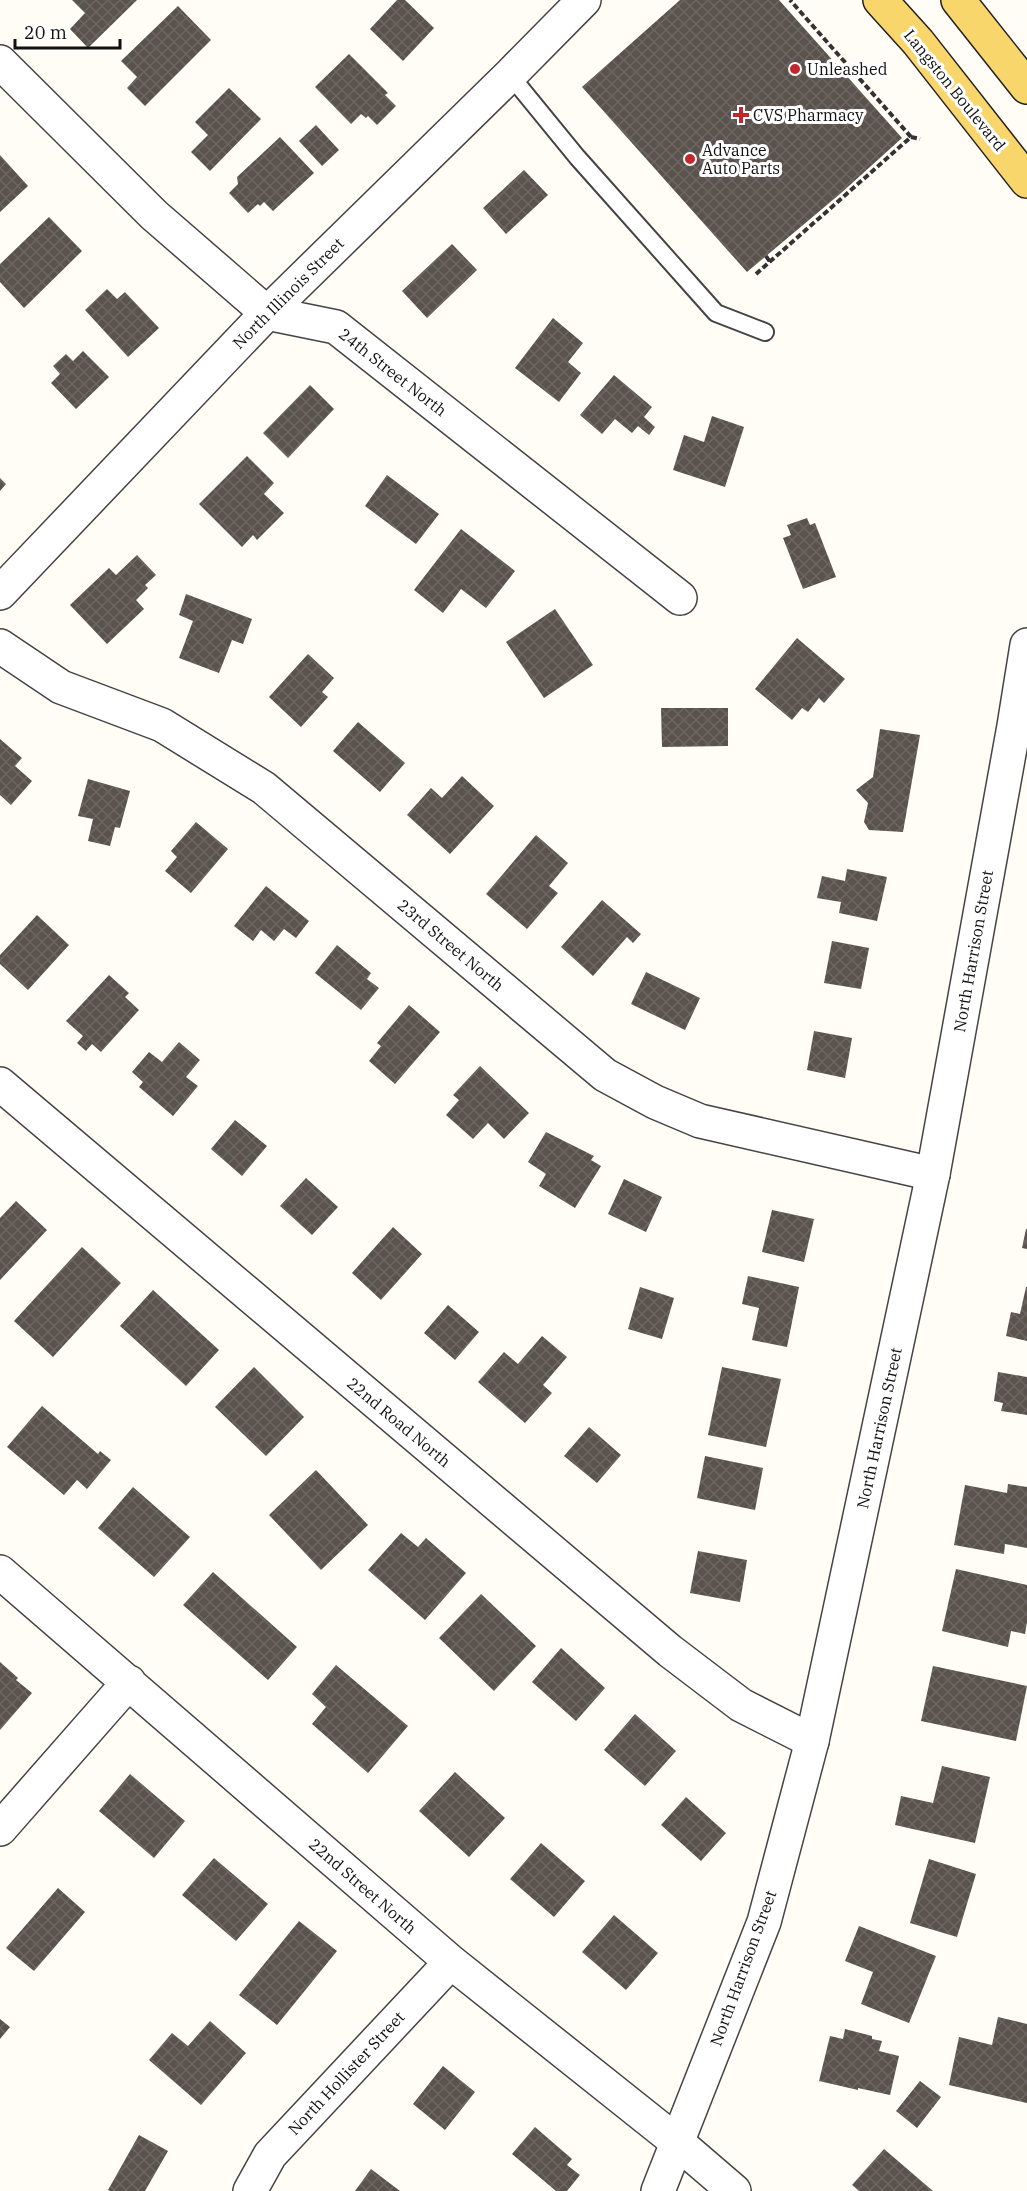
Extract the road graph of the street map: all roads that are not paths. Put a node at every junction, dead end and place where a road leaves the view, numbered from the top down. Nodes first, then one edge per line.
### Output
1 (584, 0) edge
2 (880, 0) edge
3 (958, 0) edge
4 (0, 62) edge
5 (510, 75) junction
6 (1027, 87) edge
7 (1027, 181) edge
8 (267, 313) junction
9 (765, 332) dead end
10 (0, 593) edge
11 (680, 598) dead end
12 (1027, 645) edge
13 (0, 646) edge
14 (0, 1084) edge
15 (933, 1174) junction
16 (0, 1572) edge
17 (129, 1682) junction
18 (812, 1741) junction
19 (0, 1829) edge
20 (451, 1962) junction
21 (677, 2142) junction
22 (250, 2191) edge
23 (658, 2191) edge
24 (734, 2191) edge

1 - 5 street, North Illinois Street
2 - 7 main road, Langston Boulevard
3 - 6 main road
4 - 8 street, 24th Street North
5 - 8 street, North Illinois Street
5 - 9 lane
8 - 10 street, North Illinois Street
8 - 11 street, 24th Street North
12 - 15 street, North Harrison Street
13 - 15 street, 23rd Street North
14 - 18 street, 22nd Road North
15 - 18 street, North Harrison Street
16 - 17 street, 22nd Street North
17 - 19 street
17 - 20 street, 22nd Street North
18 - 21 street, North Harrison Street
20 - 21 street, 22nd Street North
20 - 22 street, North Hollister Street
21 - 23 street, North Harrison Street
21 - 24 street, 22nd Street North

